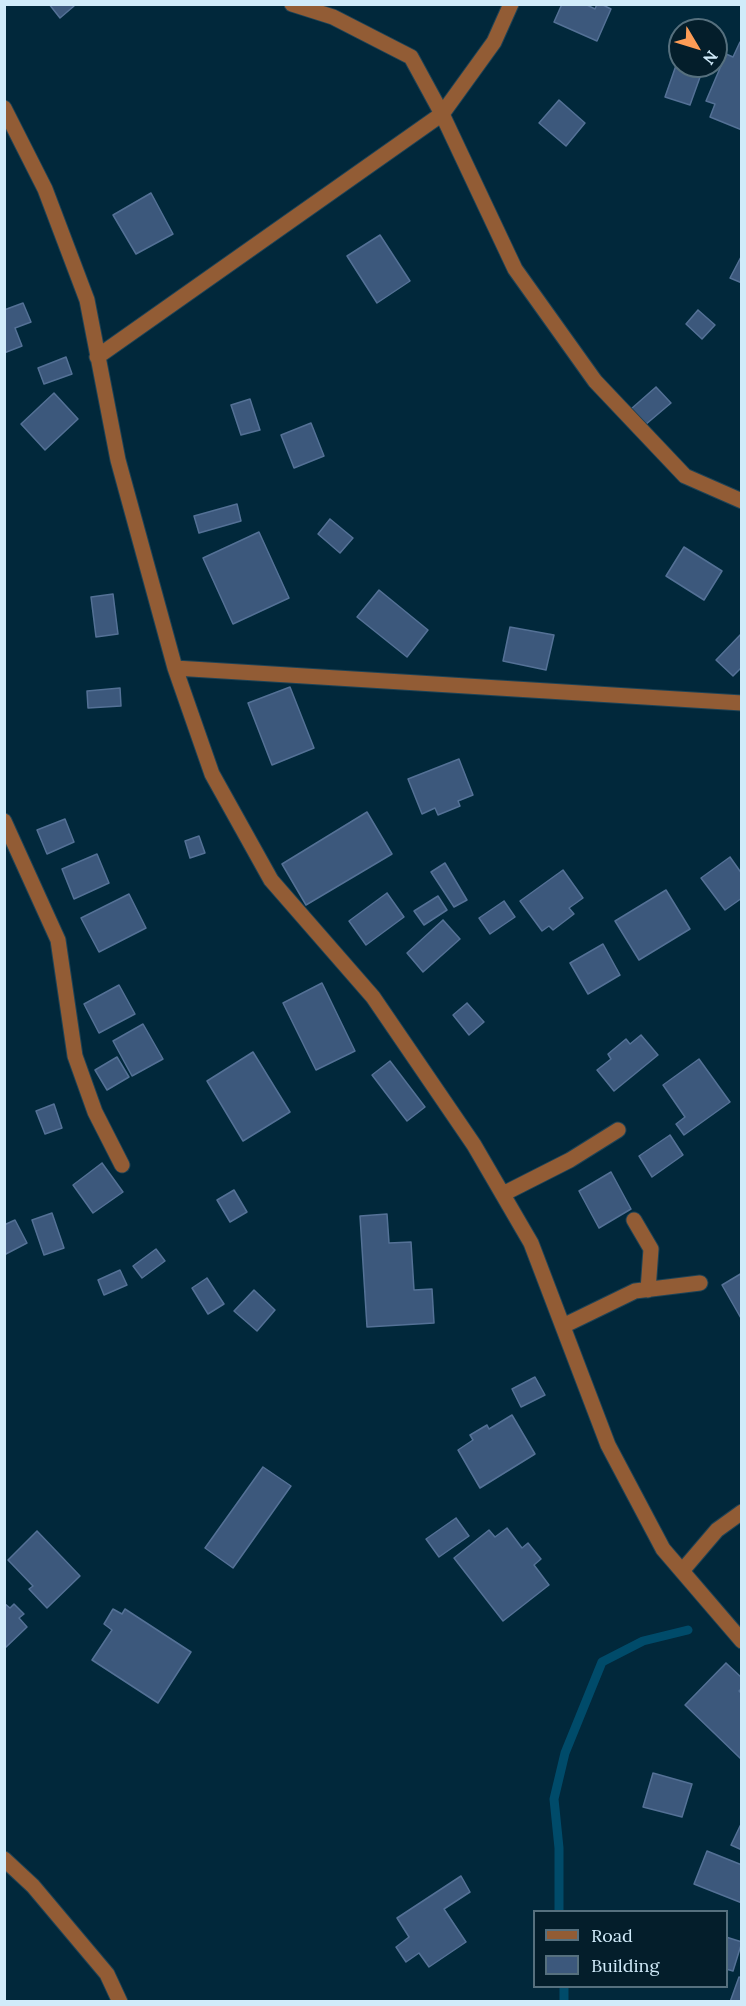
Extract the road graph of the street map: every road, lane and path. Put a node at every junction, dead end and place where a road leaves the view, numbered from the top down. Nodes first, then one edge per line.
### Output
1 (292, 4) edge
2 (511, 4) edge
3 (4, 108) edge
4 (442, 114) junction
5 (97, 357) junction
6 (741, 501) edge
7 (175, 668) junction
8 (741, 703) edge
9 (4, 820) edge
10 (618, 1130) dead end
11 (122, 1165) dead end
12 (502, 1194) junction
13 (634, 1220) dead end
14 (700, 1282) dead end
15 (648, 1290) junction
16 (563, 1326) junction
17 (741, 1512) edge
18 (682, 1571) junction
19 (741, 1641) edge
20 (4, 1859) edge
21 (120, 2001) edge

1 - 4 street
2 - 4 street
3 - 5 street
4 - 5 street
4 - 6 street
5 - 7 street
7 - 8 street
7 - 12 street
9 - 11 street
10 - 12 street
12 - 16 street
13 - 15 street
14 - 15 street
15 - 16 street
16 - 18 street
17 - 18 street
18 - 19 street
20 - 21 street

